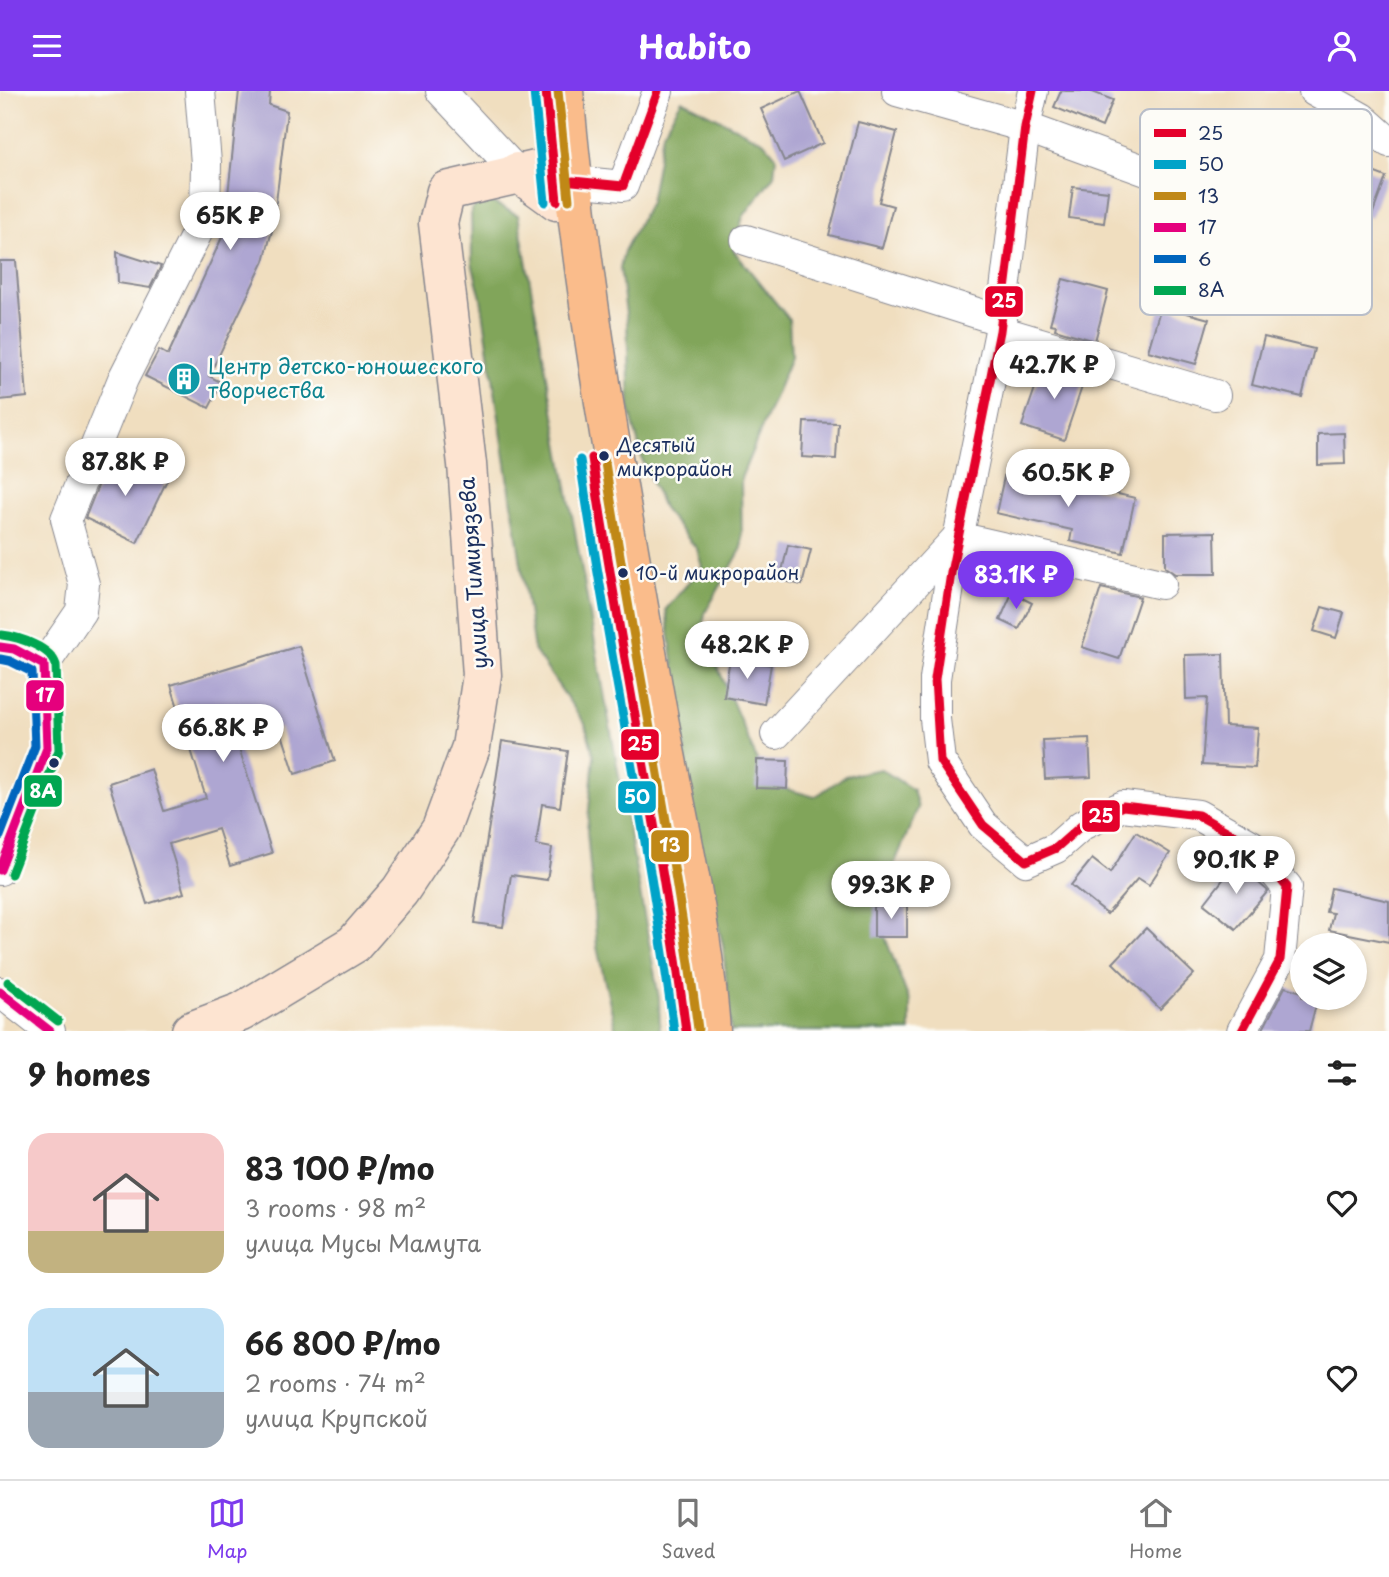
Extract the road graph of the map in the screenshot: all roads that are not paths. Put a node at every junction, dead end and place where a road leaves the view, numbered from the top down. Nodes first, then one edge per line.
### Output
1 (200, 91) edge
2 (441, 91) edge
3 (547, 91) edge
4 (565, 91) edge
5 (658, 91) edge
6 (897, 91) edge
7 (1033, 91) edge
8 (1314, 91) edge
9 (1346, 109) edge
10 (1024, 127) junction
11 (1372, 127) edge
12 (1389, 142) edge
13 (553, 169) junction
14 (1140, 169) edge
15 (746, 240) dead end
16 (1001, 326) junction
17 (1215, 394) dead end
18 (958, 537) junction
19 (1161, 584) dead end
20 (0, 647) edge
21 (44, 665) junction
22 (776, 734) dead end
23 (0, 870) edge
24 (0, 992) edge
25 (49, 1030) edge
26 (191, 1031) edge
27 (686, 1031) edge
28 (711, 1031) edge
29 (1242, 1031) edge

1 - 21 street
2 - 13 street
3 - 13 highway
4 - 13 highway
5 - 13 street
6 - 10 street
7 - 10 street
8 - 9 street
10 - 14 street
10 - 16 street
11 - 12 street
13 - 26 street, улица Тимирязева
13 - 27 highway
13 - 28 highway
15 - 16 street
16 - 17 street
16 - 18 street
18 - 19 street
18 - 22 street
18 - 29 street
20 - 21 street
21 - 23 street
24 - 25 street

